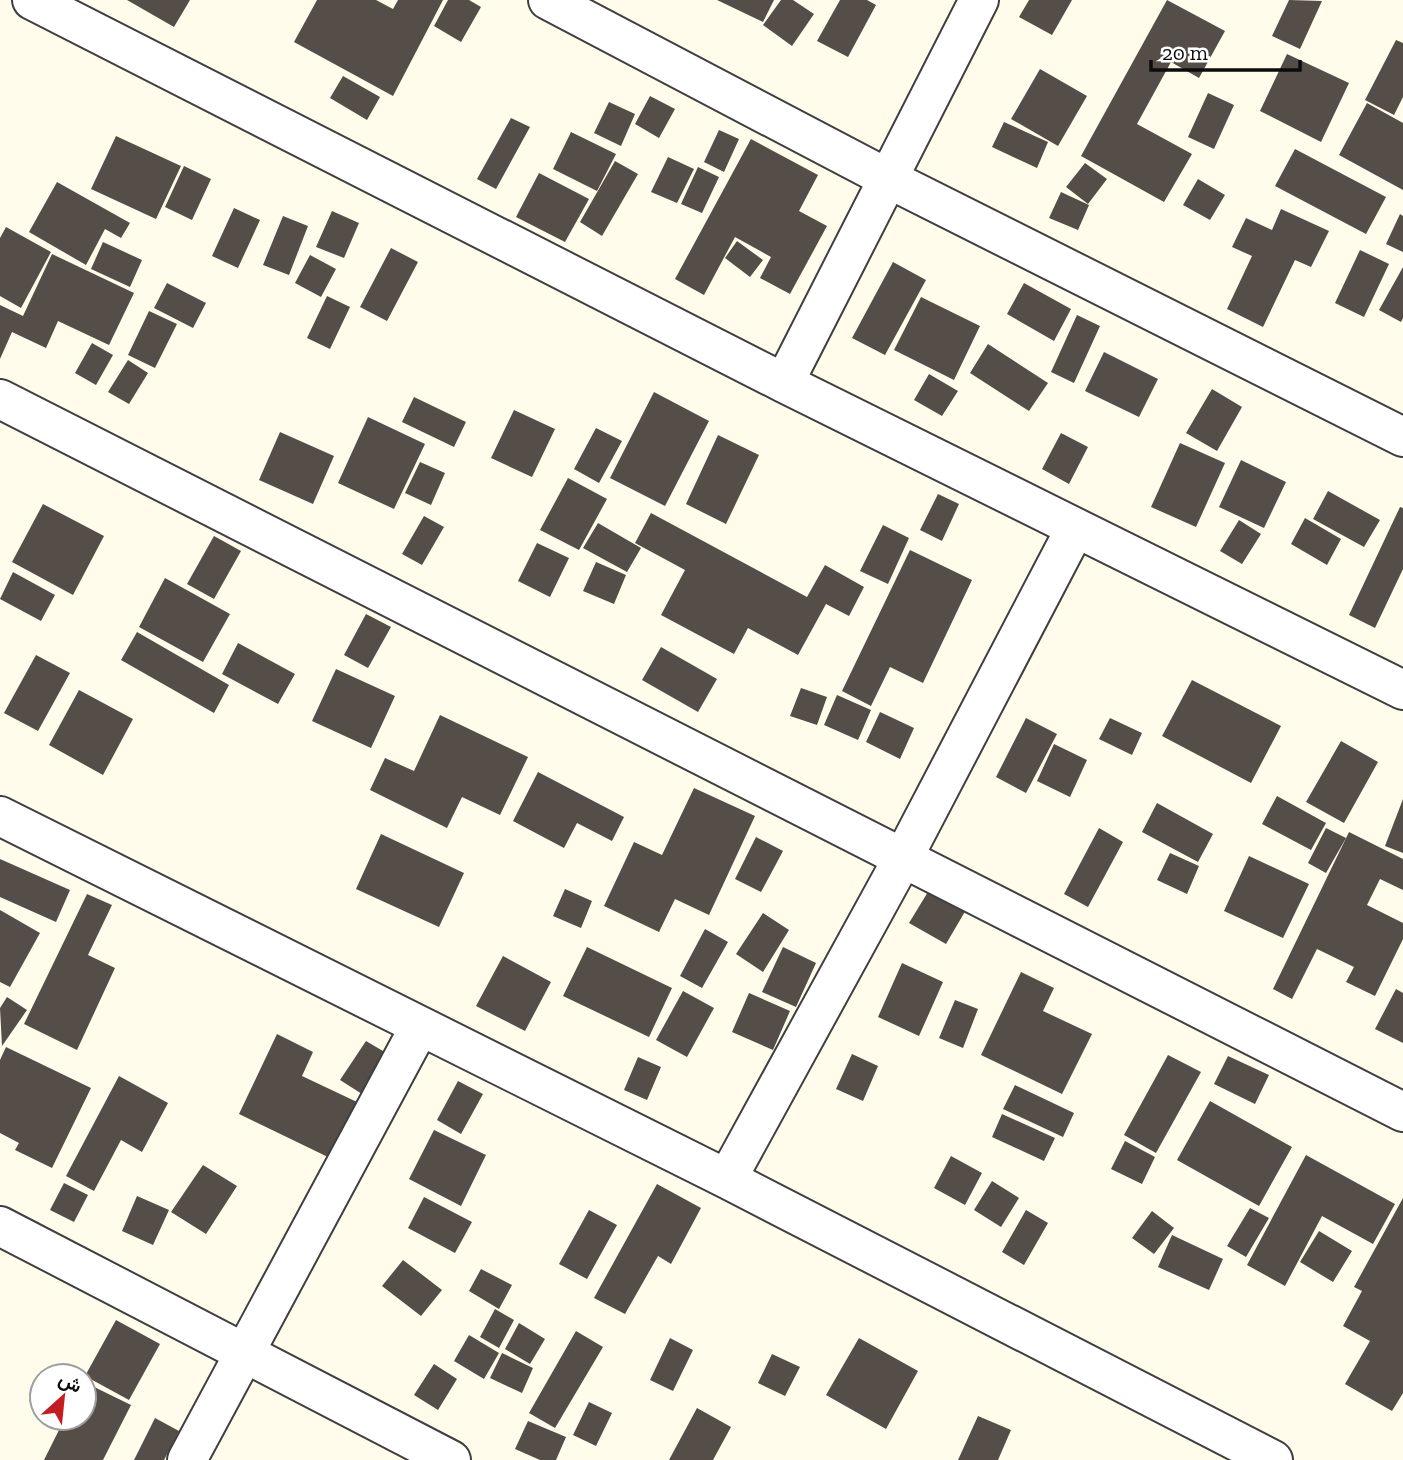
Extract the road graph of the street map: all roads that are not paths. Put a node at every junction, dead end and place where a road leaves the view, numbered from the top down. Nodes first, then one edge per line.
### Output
1 (32, 0) edge
2 (548, 0) edge
3 (979, 0) edge
4 (887, 178) junction
5 (784, 383) junction
6 (0, 399) edge
7 (1403, 438) edge
8 (1075, 528) junction
9 (1403, 690) edge
10 (0, 816) edge
11 (903, 858) junction
12 (419, 1027) junction
13 (1403, 1112) edge
14 (727, 1179) junction
15 (0, 1226) edge
16 (243, 1351) junction
17 (187, 1460) edge
18 (451, 1460) edge
19 (1273, 1460) edge

1 - 5 street
2 - 4 street
3 - 4 street
4 - 5 street
4 - 7 street
5 - 8 street
6 - 11 street
8 - 9 street
8 - 11 street
10 - 12 street
11 - 13 street
11 - 14 street
12 - 14 street
12 - 16 street
14 - 19 street
15 - 16 street
16 - 17 street
16 - 18 street

